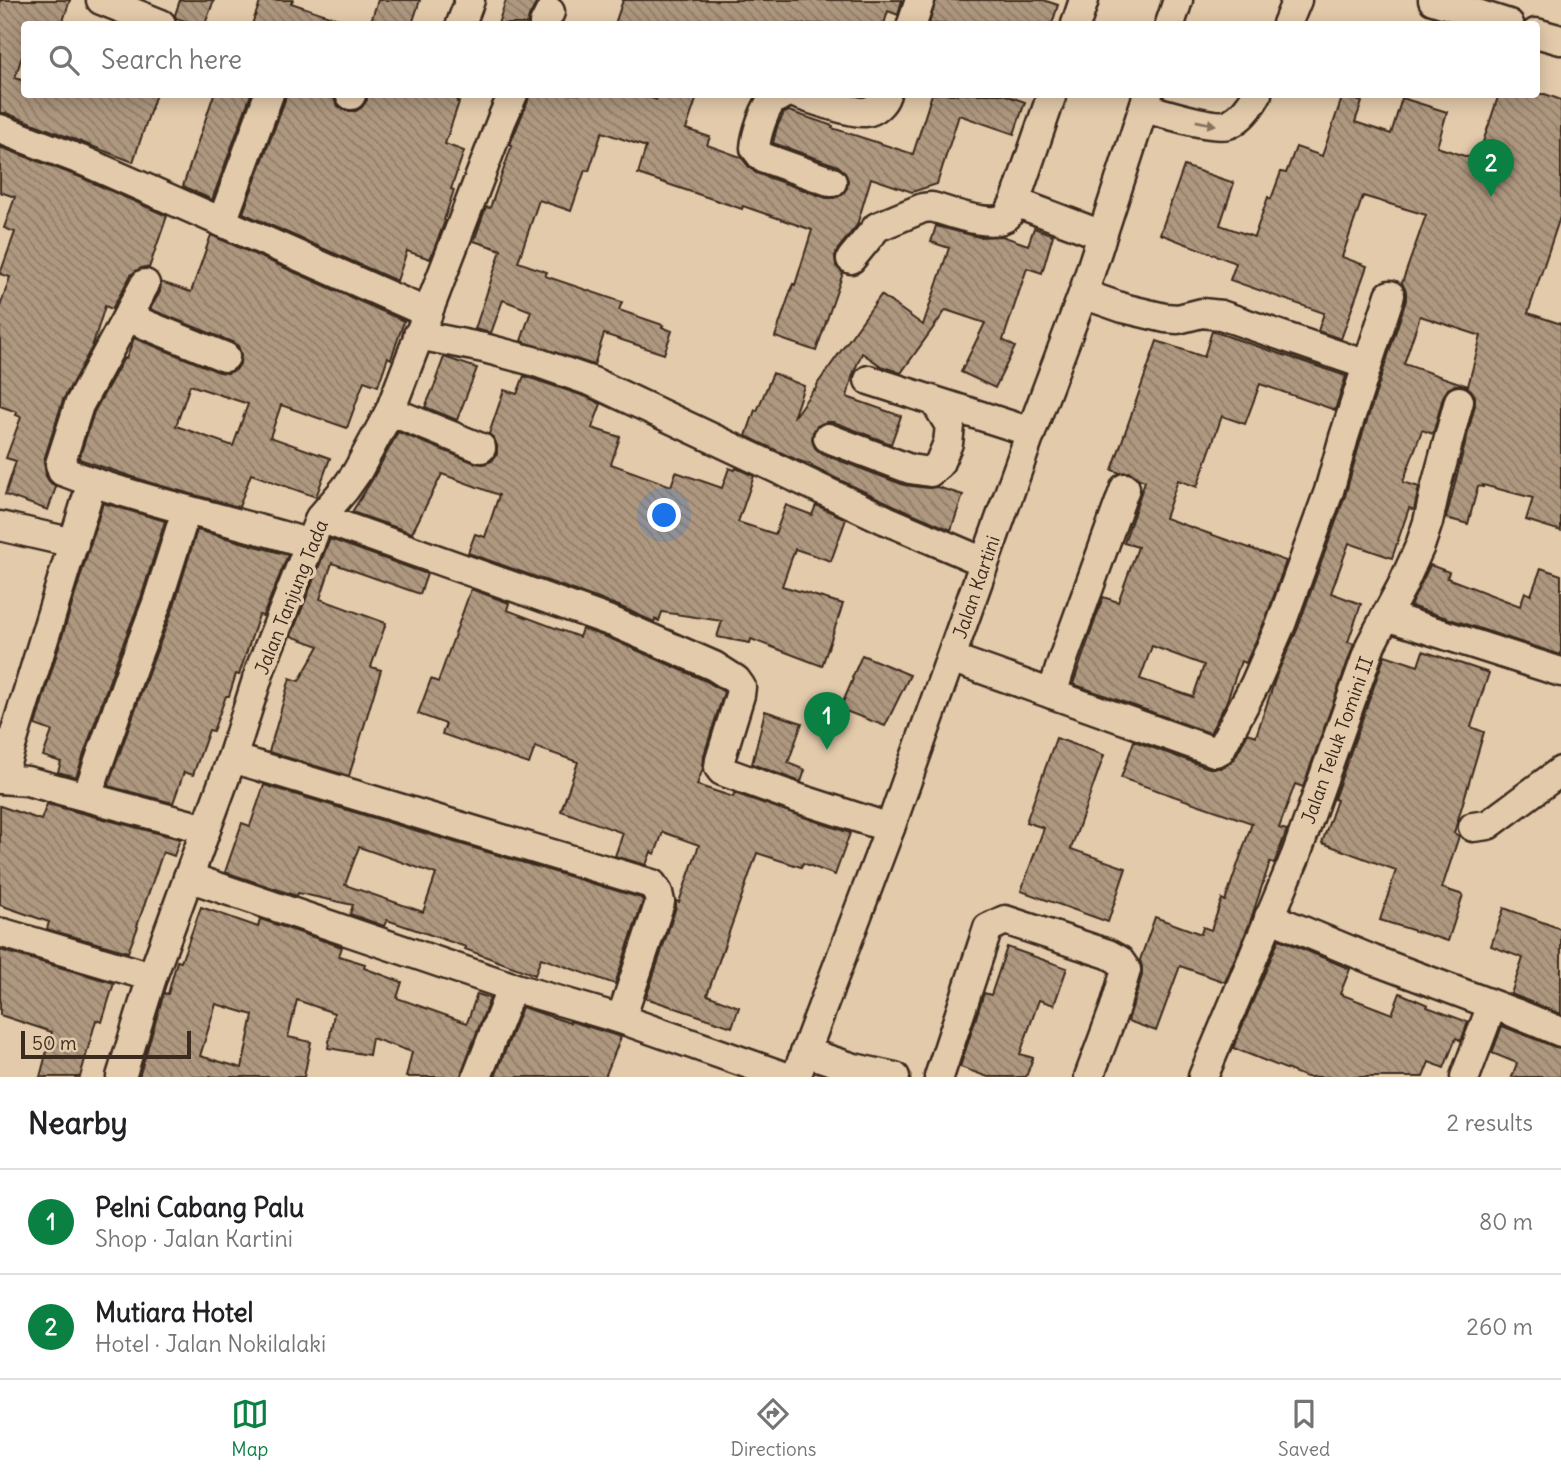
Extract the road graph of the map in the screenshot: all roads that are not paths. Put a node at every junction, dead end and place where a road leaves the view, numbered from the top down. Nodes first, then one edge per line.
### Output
1 (101, 0) edge
2 (470, 0) edge
3 (920, 0) edge
4 (1084, 0) edge
5 (1178, 0) edge
6 (1297, 0) edge
7 (1433, 0) edge
8 (154, 21) edge
9 (462, 21) edge
10 (913, 21) edge
11 (1077, 21) edge
12 (1171, 21) edge
13 (1288, 21) edge
14 (1500, 21) edge
15 (1540, 34) edge
16 (1561, 40) edge
17 (268, 98) edge
18 (511, 98) edge
19 (776, 98) edge
20 (811, 98) edge
21 (884, 98) edge
22 (1051, 98) edge
23 (1254, 98) edge
24 (1146, 101) edge
25 (0, 129) edge
26 (832, 182) dead end
27 (1015, 202) junction
28 (222, 222) junction
29 (1102, 235) junction
30 (851, 259) dead end
31 (145, 284) dead end
32 (1083, 294) junction
33 (1390, 295) dead end
34 (127, 317) junction
35 (423, 324) junction
36 (225, 357) dead end
37 (1367, 365) junction
38 (869, 380) dead end
39 (1459, 401) dead end
40 (936, 403) junction
41 (390, 411) junction
42 (1031, 432) junction
43 (828, 438) dead end
44 (481, 448) dead end
45 (92, 482) junction
46 (1125, 488) dead end
47 (186, 511) junction
48 (320, 518) junction
49 (0, 526) edge
50 (74, 543) junction
51 (310, 544) junction
52 (984, 562) junction
53 (1386, 616) junction
54 (951, 658) junction
55 (1561, 672) edge
56 (1052, 694) junction
57 (232, 758) junction
58 (1561, 771) edge
59 (0, 779) edge
60 (87, 796) junction
61 (1473, 827) dead end
62 (890, 828) junction
63 (206, 829) junction
64 (188, 877) junction
65 (1269, 917) junction
66 (3, 933) dead end
67 (152, 977) junction
68 (512, 987) junction
69 (1492, 1005) junction
70 (621, 1019) junction
71 (1561, 1032) edge
72 (801, 1065) edge
73 (121, 1077) edge
74 (477, 1077) edge
75 (786, 1077) edge
76 (895, 1077) edge
77 (939, 1077) edge
78 (1089, 1077) edge
79 (1203, 1077) edge
80 (1465, 1077) edge

1 - 8 street
2 - 9 street
3 - 10 street
4 - 11 street
5 - 12 street
6 - 13 street
7 - 14 street
15 - 16 street
17 - 28 street
18 - 35 street, Jalan Tanjung Tada
19 - 26 street
20 - 21 street
22 - 27 street
24 -> 23 street
24 - 29 street, Jalan Kartini
25 - 28 street
27 - 29 street
27 - 30 street
28 - 35 street
29 - 32 street, Jalan Kartini
31 - 34 street
32 - 37 street
32 - 42 street, Jalan Kartini
33 - 37 street
34 - 36 street
34 - 45 street
35 - 41 street, Jalan Tanjung Tada
35 - 52 street
37 - 56 street
38 - 40 street
39 - 53 street, Jalan Teluk Tomini II
40 - 42 street
40 - 43 street
41 - 44 street
41 - 48 street, Jalan Tanjung Tada
42 - 52 street, Jalan Kartini
45 - 47 street
45 - 50 street
46 - 56 street
47 - 51 street
47 - 60 street
48 - 51 street, Jalan Tanjung Tada
48 - 62 street
49 - 50 street
50 - 59 street
51 - 57 street, Jalan Tanjung Tada
52 - 54 street, Jalan Kartini
53 - 55 street
53 - 65 street, Jalan Teluk Tomini II
54 - 56 street
54 - 62 street, Jalan Kartini
57 - 63 street, Jalan Tanjung Tada
57 - 70 street
58 - 61 street
59 - 60 street
60 - 63 street
62 - 72 street, Jalan Kartini
63 - 64 street, Jalan Tanjung Tada
64 - 67 street, Jalan Tanjung Tada
64 - 68 street
65 - 69 street
65 - 79 street, Jalan Teluk Tomini II
66 - 67 street
67 - 73 street, Jalan Tanjung Tada
68 - 70 street
68 - 74 street
69 - 71 street
69 - 80 street
70 - 75 street
72 - 76 street
77 - 78 street

